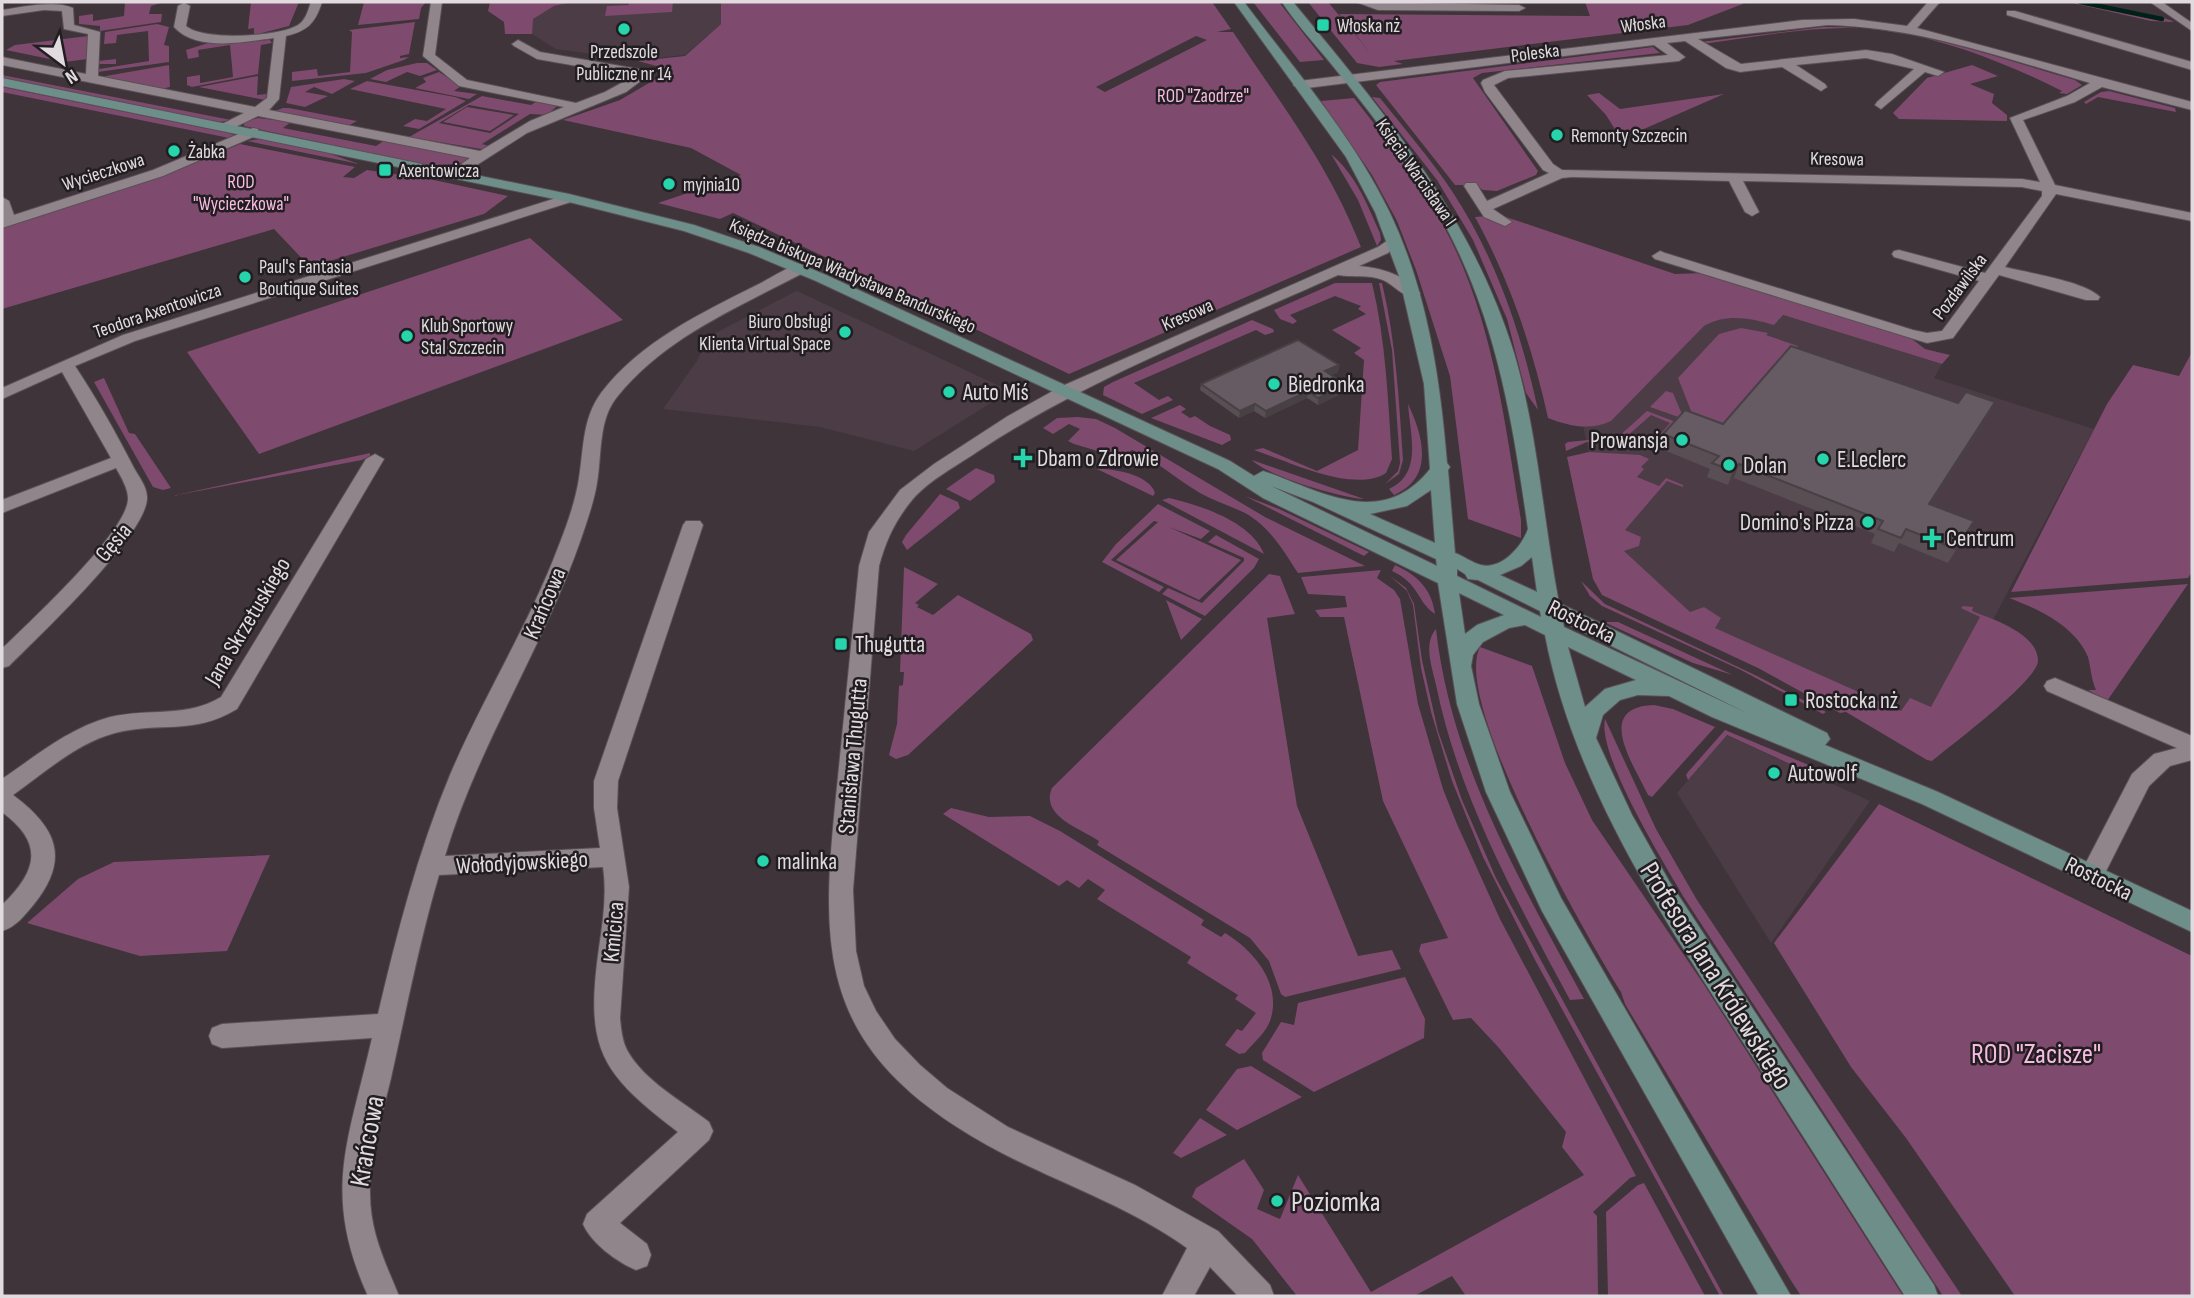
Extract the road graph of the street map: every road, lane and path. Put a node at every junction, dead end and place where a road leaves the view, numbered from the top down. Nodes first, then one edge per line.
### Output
1 (316, 2) edge
2 (436, 2) edge
3 (1240, 2) edge
4 (1287, 2) edge
5 (1363, 2) edge
6 (1934, 2) edge
7 (2155, 2) edge
8 (1442, 5) edge
9 (184, 6) dead end
10 (1519, 8) dead end
11 (1842, 10) dead end
12 (2, 13) edge
13 (2011, 13) dead end
14 (2172, 13) junction
15 (2192, 13) edge
16 (1852, 22) junction
17 (2192, 27) edge
18 (1910, 29) junction
19 (281, 34) junction
20 (1687, 37) junction
21 (1656, 41) junction
22 (518, 44) dead end
23 (2, 61) edge
24 (1786, 64) junction
25 (2192, 66) edge
26 (1923, 67) junction
27 (1938, 72) dead end
28 (92, 79) junction
29 (1349, 79) junction
30 (2, 82) edge
31 (2101, 82) junction
32 (1299, 85) junction
33 (1821, 87) dead end
34 (1881, 105) dead end
35 (2192, 106) edge
36 (576, 107) junction
37 (257, 112) junction
38 (228, 127) junction
39 (253, 132) junction
40 (482, 156) junction
41 (455, 174) junction
42 (1559, 174) junction
43 (1733, 176) junction
44 (1471, 186) dead end
45 (2049, 187) junction
46 (569, 198) junction
47 (2, 201) edge
48 (1485, 207) junction
49 (1752, 212) dead end
50 (2192, 217) edge
51 (1504, 222) dead end
52 (5, 223) edge
53 (1394, 240) junction
54 (1899, 254) dead end
55 (1660, 256) dead end
56 (800, 269) junction
57 (1993, 274) junction
58 (1324, 276) junction
59 (1412, 293) junction
60 (2092, 298) dead end
61 (65, 364) junction
62 (1066, 391) junction
63 (2, 394) edge
64 (375, 459) dead end
65 (121, 460) junction
66 (1224, 465) junction
67 (1440, 467) junction
68 (1327, 502) junction
69 (2, 507) edge
70 (693, 525) dead end
71 (1537, 530) junction
72 (1447, 570) junction
73 (1481, 573) junction
74 (1526, 618) junction
75 (1552, 618) junction
76 (2, 661) edge
77 (1460, 669) junction
78 (2054, 686) dead end
79 (1688, 696) junction
80 (1585, 738) junction
81 (2192, 746) edge
82 (2192, 752) edge
83 (2, 792) edge
84 (1930, 798) junction
85 (2, 800) edge
86 (613, 857) junction
87 (430, 866) junction
88 (2092, 874) junction
89 (2, 921) edge
90 (2192, 922) edge
91 (388, 1025) junction
92 (222, 1036) dead end
93 (1207, 1242) junction
94 (636, 1255) dead end
95 (384, 1296) edge
96 (1178, 1296) edge
97 (1259, 1296) edge
98 (1776, 1296) edge
99 (1923, 1296) edge

1 - 19 street
2 - 36 street
3 - 32 street, Księcia Warcisława I
4 - 29 street, Księcia Warcisława I
5 - 8 street
6 - 18 street
7 - 14 street
8 - 10 street
9 - 19 street
11 - 16 street
12 - 28 street
13 - 25 street
14 - 15 street
14 - 17 street
16 - 18 street, Włoska
16 - 20 street, Włoska
18 - 31 street, Włoska
19 - 37 street
20 - 21 street, Włoska
20 - 24 street
21 - 29 street, Włoska
21 - 42 street, Poleska
22 - 36 street
23 - 28 street
24 - 26 street
24 - 33 street
26 - 27 street
26 - 34 street
28 - 37 street
29 - 32 street, Włoska
29 - 71 street, Księcia Warcisława I
30 - 38 street, Księdza biskupa Władysława Bandurskiego
31 - 35 street, Włoska
31 - 45 street
32 - 53 street, Księcia Warcisława I
36 - 40 street
37 - 38 street
37 - 40 street
38 - 39 street, Księdza biskupa Władysława Bandurskiego
39 - 41 street, Księdza biskupa Władysława Bandurskiego
39 - 52 street, Wycieczkowa
40 - 41 street
41 - 46 street, Księdza biskupa Władysława Bandurskiego
42 - 43 street, Kresowa
42 - 48 street, Kresowa
43 - 45 street, Kresowa
43 - 49 street
44 - 48 street
45 - 50 street, Kresowa
45 - 57 street, Pozdawilska
46 - 56 street, Księdza biskupa Władysława Bandurskiego
46 - 61 street, Teodora Axentowicza
47 - 52 street
48 - 51 street
53 - 58 street, Kresowa
53 - 59 street, Księcia Warcisława I
54 - 57 street
55 - 57 street, Pozdawilska
56 - 62 street, Księdza biskupa Władysława Bandurskiego
56 - 87 street, Krańcowa
57 - 60 street
58 - 59 street, Kresowa
58 - 62 street, Kresowa
59 - 67 street, Księcia Warcisława I
61 - 63 street, Teodora Axentowicza
61 - 65 street, Gęsia
62 - 66 street, Rostocka
62 - 93 street, Stanisława Thugutta
64 - 83 street, Jana Skrzetuskiego
65 - 69 street
65 - 76 street, Gęsia
66 - 68 street, Rostocka
66 - 72 street, Rostocka
67 - 68 street
67 - 72 street, Księcia Warcisława I
68 - 72 street, Rostocka
70 - 86 street, Kmicica
71 - 73 street
71 - 75 street, Księcia Warcisława I
72 - 73 street, Rostocka
72 - 74 street, Rostocka
72 - 77 street
73 - 75 street, Rostocka
74 - 75 street
74 - 77 street
75 - 79 street, Rostocka
75 - 80 street, Profesora Jana Królewskiego
75 - 84 street, Rostocka
77 - 98 street
78 - 81 street
79 - 80 street, Rostocka
79 - 84 street, Rostocka
80 - 99 street, Profesora Jana Królewskiego
82 - 88 street
84 - 88 street, Rostocka
85 - 89 street
86 - 87 street, Wołodyjowskiego
86 - 94 street, Kmicica
87 - 91 street, Krańcowa
88 - 90 street, Rostocka
91 - 92 street
91 - 95 street, Krańcowa
93 - 96 street
93 - 97 street, Stanisława Thugutta

